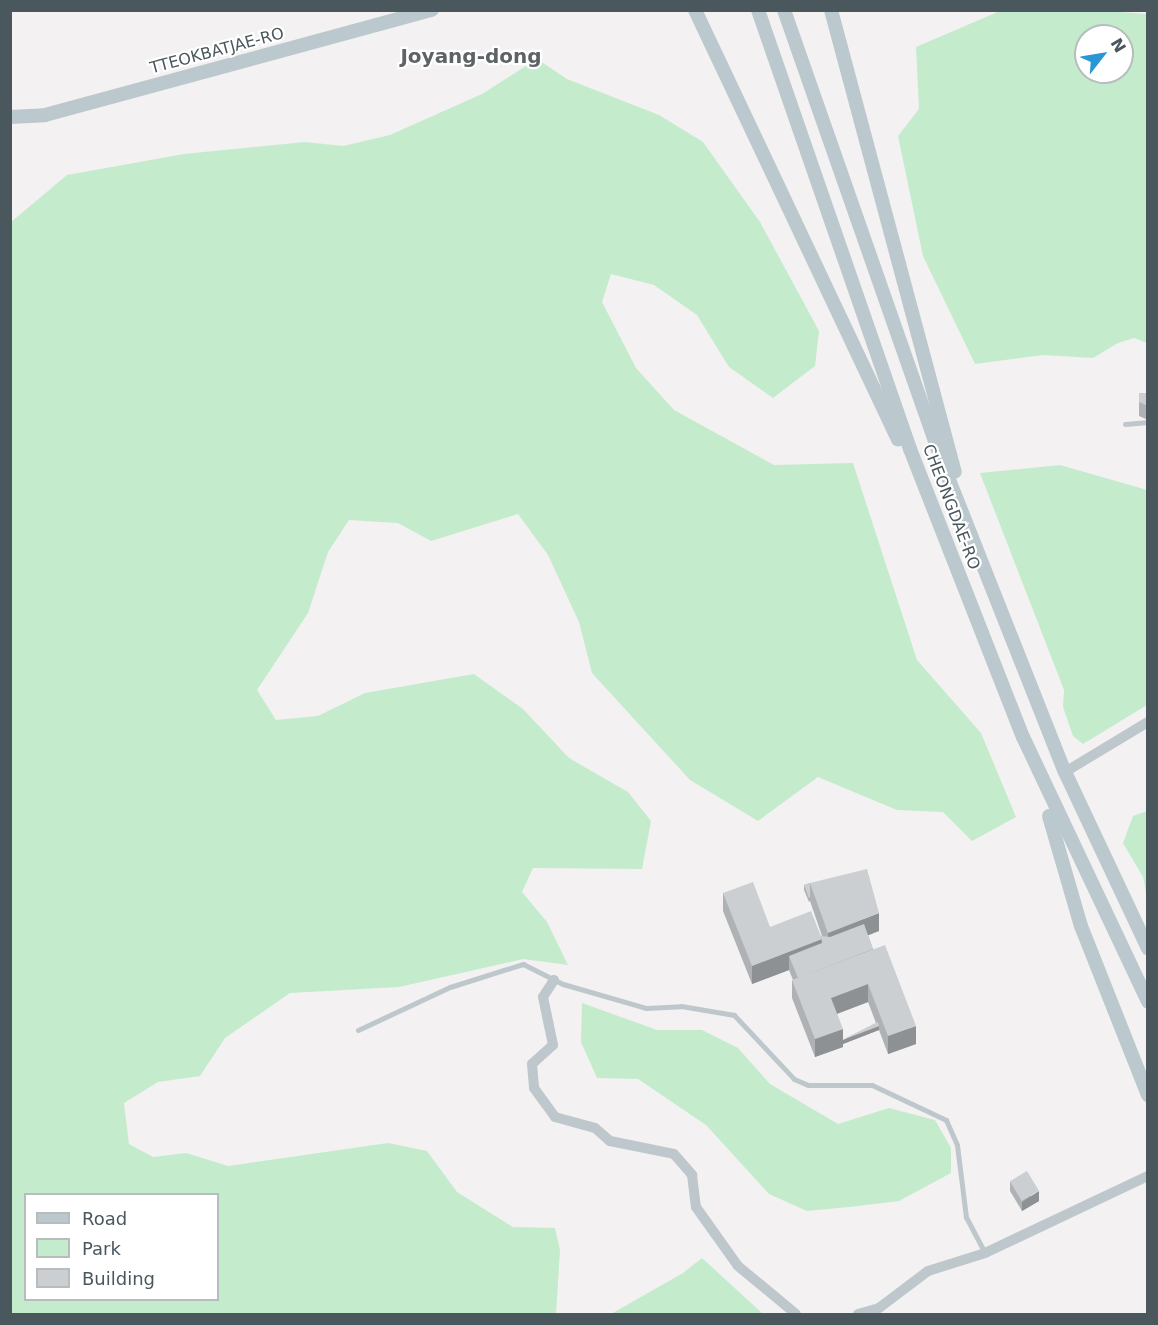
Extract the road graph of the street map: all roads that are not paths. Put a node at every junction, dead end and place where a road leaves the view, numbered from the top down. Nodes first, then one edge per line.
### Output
1 (432, 10) edge
2 (695, 10) edge
3 (758, 10) edge
4 (831, 10) edge
5 (786, 15) edge
6 (10, 117) edge
7 (1148, 422) edge
8 (1125, 424) dead end
9 (974, 540) junction
10 (948, 545) junction
11 (1148, 722) edge
12 (1034, 765) junction
13 (1065, 772) junction
14 (1148, 948) edge
15 (554, 980) junction
16 (1148, 1002) edge
17 (358, 1030) dead end
18 (1148, 1095) edge
19 (1148, 1176) edge
20 (985, 1253) junction
21 (796, 1314) edge
22 (858, 1314) edge

1 - 6 street, TTEOKBATJAE-RO
2 - 10 street
3 - 10 street, CHEONGDAE-RO
4 - 9 street
5 - 9 street, CHEONGDAE-RO
7 - 8 lane
9 - 13 street, CHEONGDAE-RO
10 - 12 street, CHEONGDAE-RO
11 - 13 street
12 - 16 street, CHEONGDAE-RO
12 - 18 street
13 - 14 street, CHEONGDAE-RO
15 - 17 lane
15 - 20 lane
15 - 21 street
19 - 20 street
20 - 22 street

